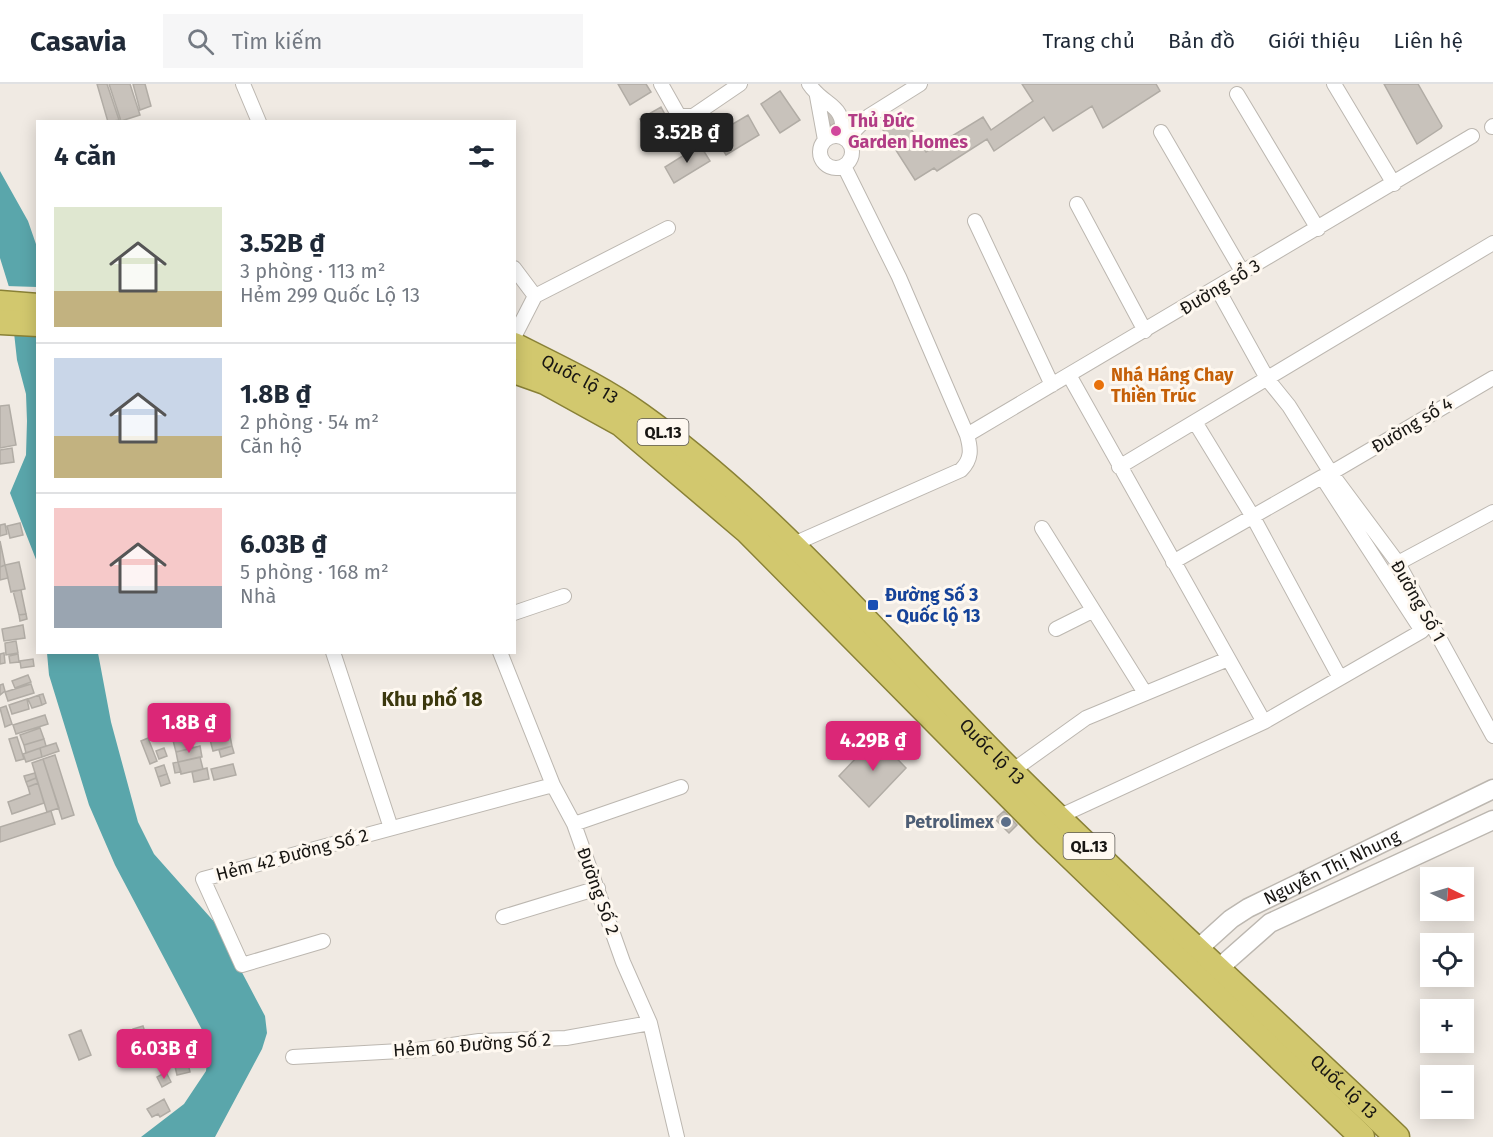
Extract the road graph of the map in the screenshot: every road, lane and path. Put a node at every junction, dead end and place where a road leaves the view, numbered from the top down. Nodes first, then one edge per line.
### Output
1 (243, 84) edge
2 (661, 84) edge
3 (740, 84) edge
4 (920, 84) edge
5 (1334, 84) edge
6 (813, 90) edge
7 (1237, 94) dead end
8 (258, 120) edge
9 (1161, 132) dead end
10 (1472, 136) dead end
11 (844, 137) junction
12 (825, 140) junction
13 (844, 166) junction
14 (1394, 184) junction
15 (1077, 204) dead end
16 (975, 221) dead end
17 (668, 228) dead end
18 (1318, 229) junction
19 (1493, 243) edge
20 (516, 271) edge
21 (1243, 273) junction
22 (1217, 288) junction
23 (0, 296) edge
24 (535, 296) junction
25 (36, 299) edge
26 (0, 303) edge
27 (36, 306) edge
28 (0, 314) edge
29 (36, 316) edge
30 (0, 322) edge
31 (36, 324) edge
32 (1145, 331) junction
33 (516, 333) edge
34 (516, 346) edge
35 (516, 372) edge
36 (1069, 375) junction
37 (1493, 378) edge
38 (1268, 380) junction
39 (1052, 385) junction
40 (1195, 422) junction
41 (967, 435) junction
42 (1119, 467) junction
43 (1331, 473) junction
44 (1493, 512) edge
45 (1253, 517) junction
46 (1042, 528) dead end
47 (793, 544) junction
48 (772, 555) junction
49 (1173, 562) junction
50 (1398, 563) junction
51 (564, 596) dead end
52 (1092, 611) junction
53 (516, 612) edge
54 (1056, 629) dead end
55 (334, 654) edge
56 (501, 654) edge
57 (1228, 659) junction
58 (1341, 678) junction
59 (1144, 693) junction
60 (1264, 722) junction
61 (1493, 736) edge
62 (1012, 771) junction
63 (553, 785) junction
64 (681, 787) dead end
65 (1493, 789) edge
66 (1058, 817) junction
67 (1493, 820) edge
68 (574, 824) junction
69 (391, 828) junction
70 (598, 888) junction
71 (503, 917) dead end
72 (323, 940) dead end
73 (1190, 956) junction
74 (1211, 976) junction
75 (650, 1023) junction
76 (292, 1057) dead end
77 (676, 1137) edge
78 (1362, 1137) edge
79 (1397, 1137) edge

1 - 8 street
2 - 3 street
4 - 11 street
5 - 14 street
6 - 11 street
6 - 12 street
7 - 18 street
9 - 21 street
10 - 14 street, Đường sổ 3
11 - 12 street
11 - 13 street
12 - 13 street
13 - 41 street
14 - 18 street, Đường sổ 3
15 - 32 street
16 - 39 street
17 - 24 street
18 - 21 street, Đường sổ 3
19 - 38 street
20 - 24 street
21 - 22 street, Đường sổ 3
22 - 32 street, Đường sổ 3
22 - 38 street
23 - 25 highway
24 - 33 street
26 - 27 highway
28 - 29 highway
30 - 31 highway
32 - 36 street, Đường sổ 3
34 - 47 highway, Quốc lộ 13 / QL.13
35 - 48 highway, Quốc lộ 13 / QL.13
36 - 39 street, Đường sổ 3
36 - 42 street
37 - 43 street, Đường số 4
38 - 40 street
38 - 43 street, Đường Số 1
39 - 41 street, Đường sổ 3
40 - 42 street
40 - 45 street
41 - 47 street
42 - 49 street
43 - 50 street, Đường Số 1
44 - 50 street
45 - 49 street
45 - 58 street
45 - 58 street
46 - 52 street
47 - 48 street
47 - 62 highway, Quốc lộ 13 / QL.13
48 - 73 highway, Quốc lộ 13 / QL.13
49 - 57 street
50 - 61 street, Đường Số 1
51 - 53 street
52 - 54 street
52 - 59 street
55 - 69 street
56 - 63 street, Đường Số 2
57 - 59 street
57 - 60 street
58 - 60 street
59 - 62 street
60 - 66 street
62 - 66 highway, Quốc lộ 13 / QL.13
63 - 68 street, Đường Số 2
63 - 69 street, Hẻm 42 Đường Số 2
64 - 68 street
65 - 73 street, Nguyễn Thị Nhung
66 - 73 highway, Quốc lộ 13 / QL.13
67 - 74 street, Nguyễn Thị Nhung
68 - 70 street, Đường Số 2
69 - 72 street, Hẻm 42 Đường Số 2
70 - 71 street
70 - 75 street, Đường Số 2
73 - 74 highway, Quốc lộ 13 / QL.13
74 - 78 highway, Quốc lộ 13 / QL.13
74 - 79 highway, Quốc lộ 13 / QL.13
75 - 76 street, Hẻm 60 Đường Số 2
75 - 77 street, Đường Số 2

